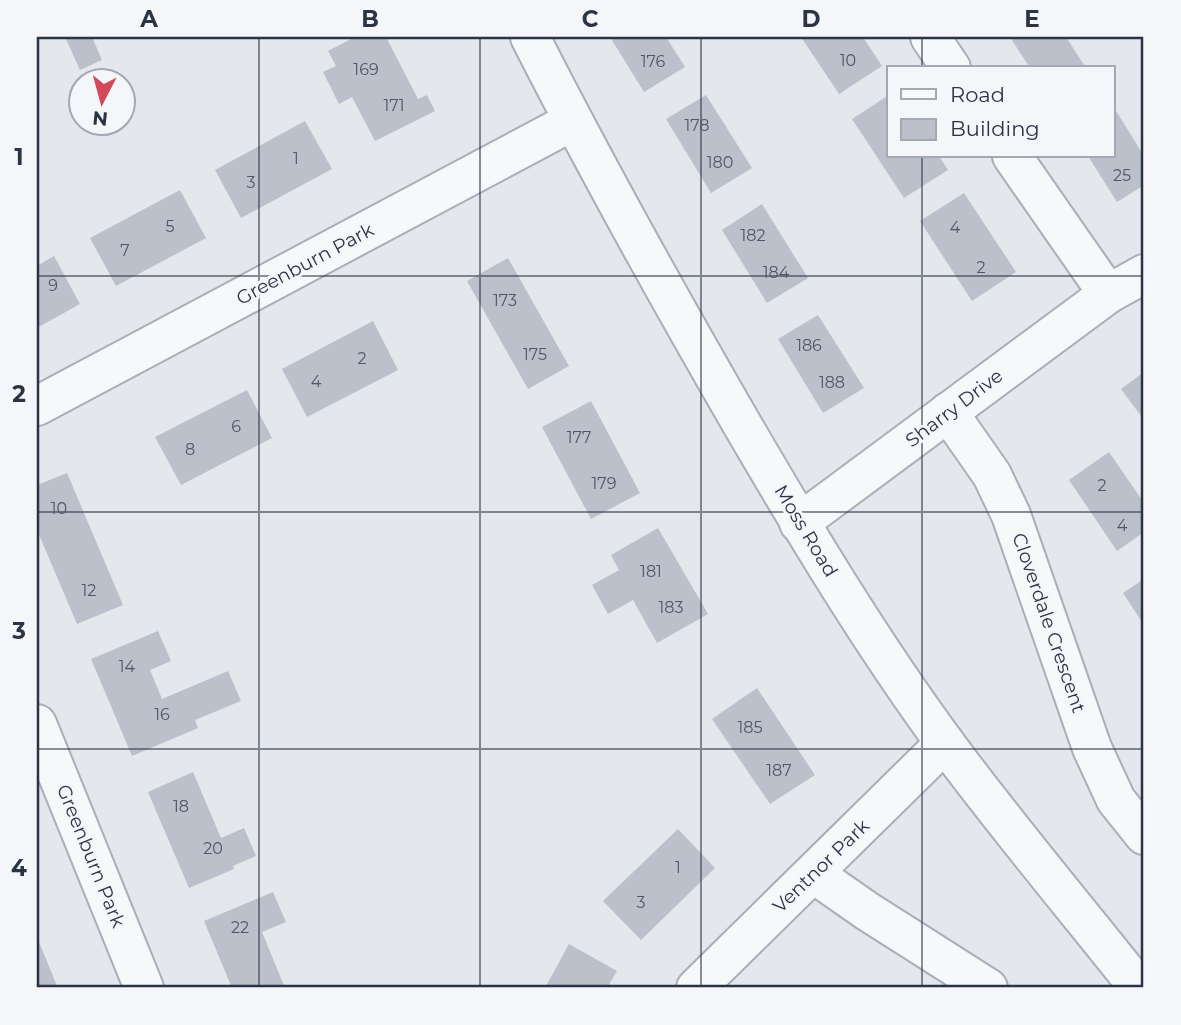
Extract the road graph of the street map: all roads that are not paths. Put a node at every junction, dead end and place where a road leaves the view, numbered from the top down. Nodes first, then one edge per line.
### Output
1 (530, 37) edge
2 (930, 37) edge
3 (950, 66) edge
4 (573, 121) junction
5 (1013, 158) edge
6 (1144, 274) edge
7 (1108, 294) junction
8 (37, 406) edge
9 (948, 412) junction
10 (799, 523) junction
11 (37, 724) edge
12 (945, 743) junction
13 (1144, 835) edge
14 (814, 873) junction
15 (144, 988) edge
16 (696, 988) edge
17 (988, 988) edge
18 (1139, 988) edge

1 - 4 street, Moss Road
2 - 3 street
4 - 8 street, Greenburn Park
4 - 10 street, Moss Road
5 - 7 street
6 - 7 street, Sharry Drive
7 - 9 street, Sharry Drive
9 - 10 street, Sharry Drive
9 - 13 street, Cloverdale Crescent
10 - 12 street, Moss Road
11 - 15 street, Greenburn Park
12 - 14 street, Ventnor Park
12 - 18 street, Moss Road
14 - 16 street, Ventnor Park
14 - 17 street

